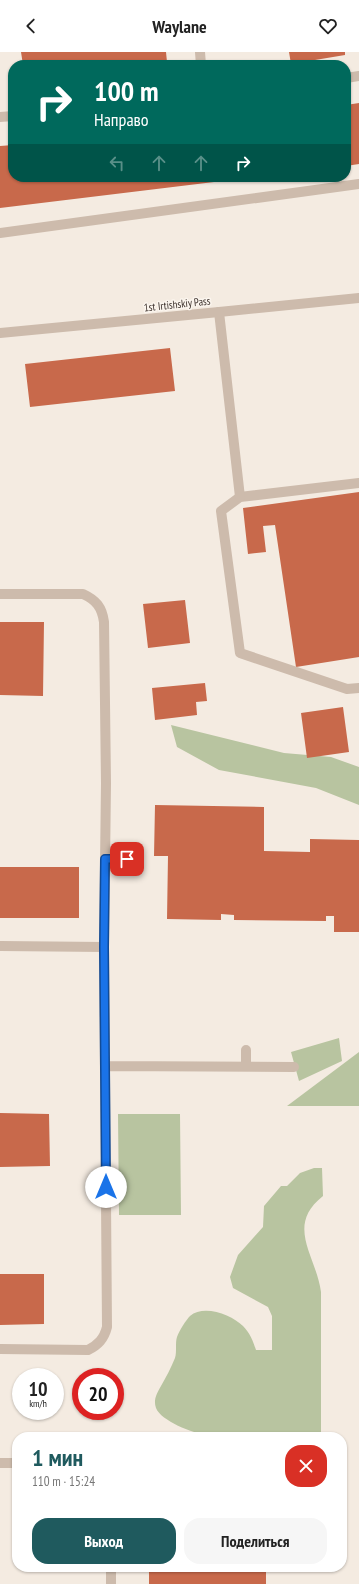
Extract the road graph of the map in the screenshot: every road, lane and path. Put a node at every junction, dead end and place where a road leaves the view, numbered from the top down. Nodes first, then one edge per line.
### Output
1 (359, 184) edge
2 (0, 233) edge
3 (359, 298) edge
4 (219, 312) junction
5 (0, 333) edge
6 (359, 483) edge
7 (240, 497) junction
8 (0, 594) edge
9 (359, 688) edge
10 (105, 859) junction
11 (127, 859) dead end
12 (0, 946) edge
13 (104, 947) junction
14 (246, 1050) dead end
15 (105, 1066) junction
16 (246, 1066) junction
17 (294, 1067) dead end
18 (0, 1349) edge
19 (0, 1463) edge
20 (12, 1463) edge
21 (111, 1572) edge
22 (111, 1584) edge

1 - 2 street
3 - 4 street
4 - 5 street, 1st Irtishskiy Pass
4 - 7 street, 1st Irtishskiy Pass
6 - 7 street
7 - 9 street
8 - 10 street
10 - 11 street
10 - 13 street
12 - 13 street
13 - 15 street
14 - 16 street
15 - 16 street
15 - 18 street
16 - 17 street
19 - 20 street
21 - 22 street

